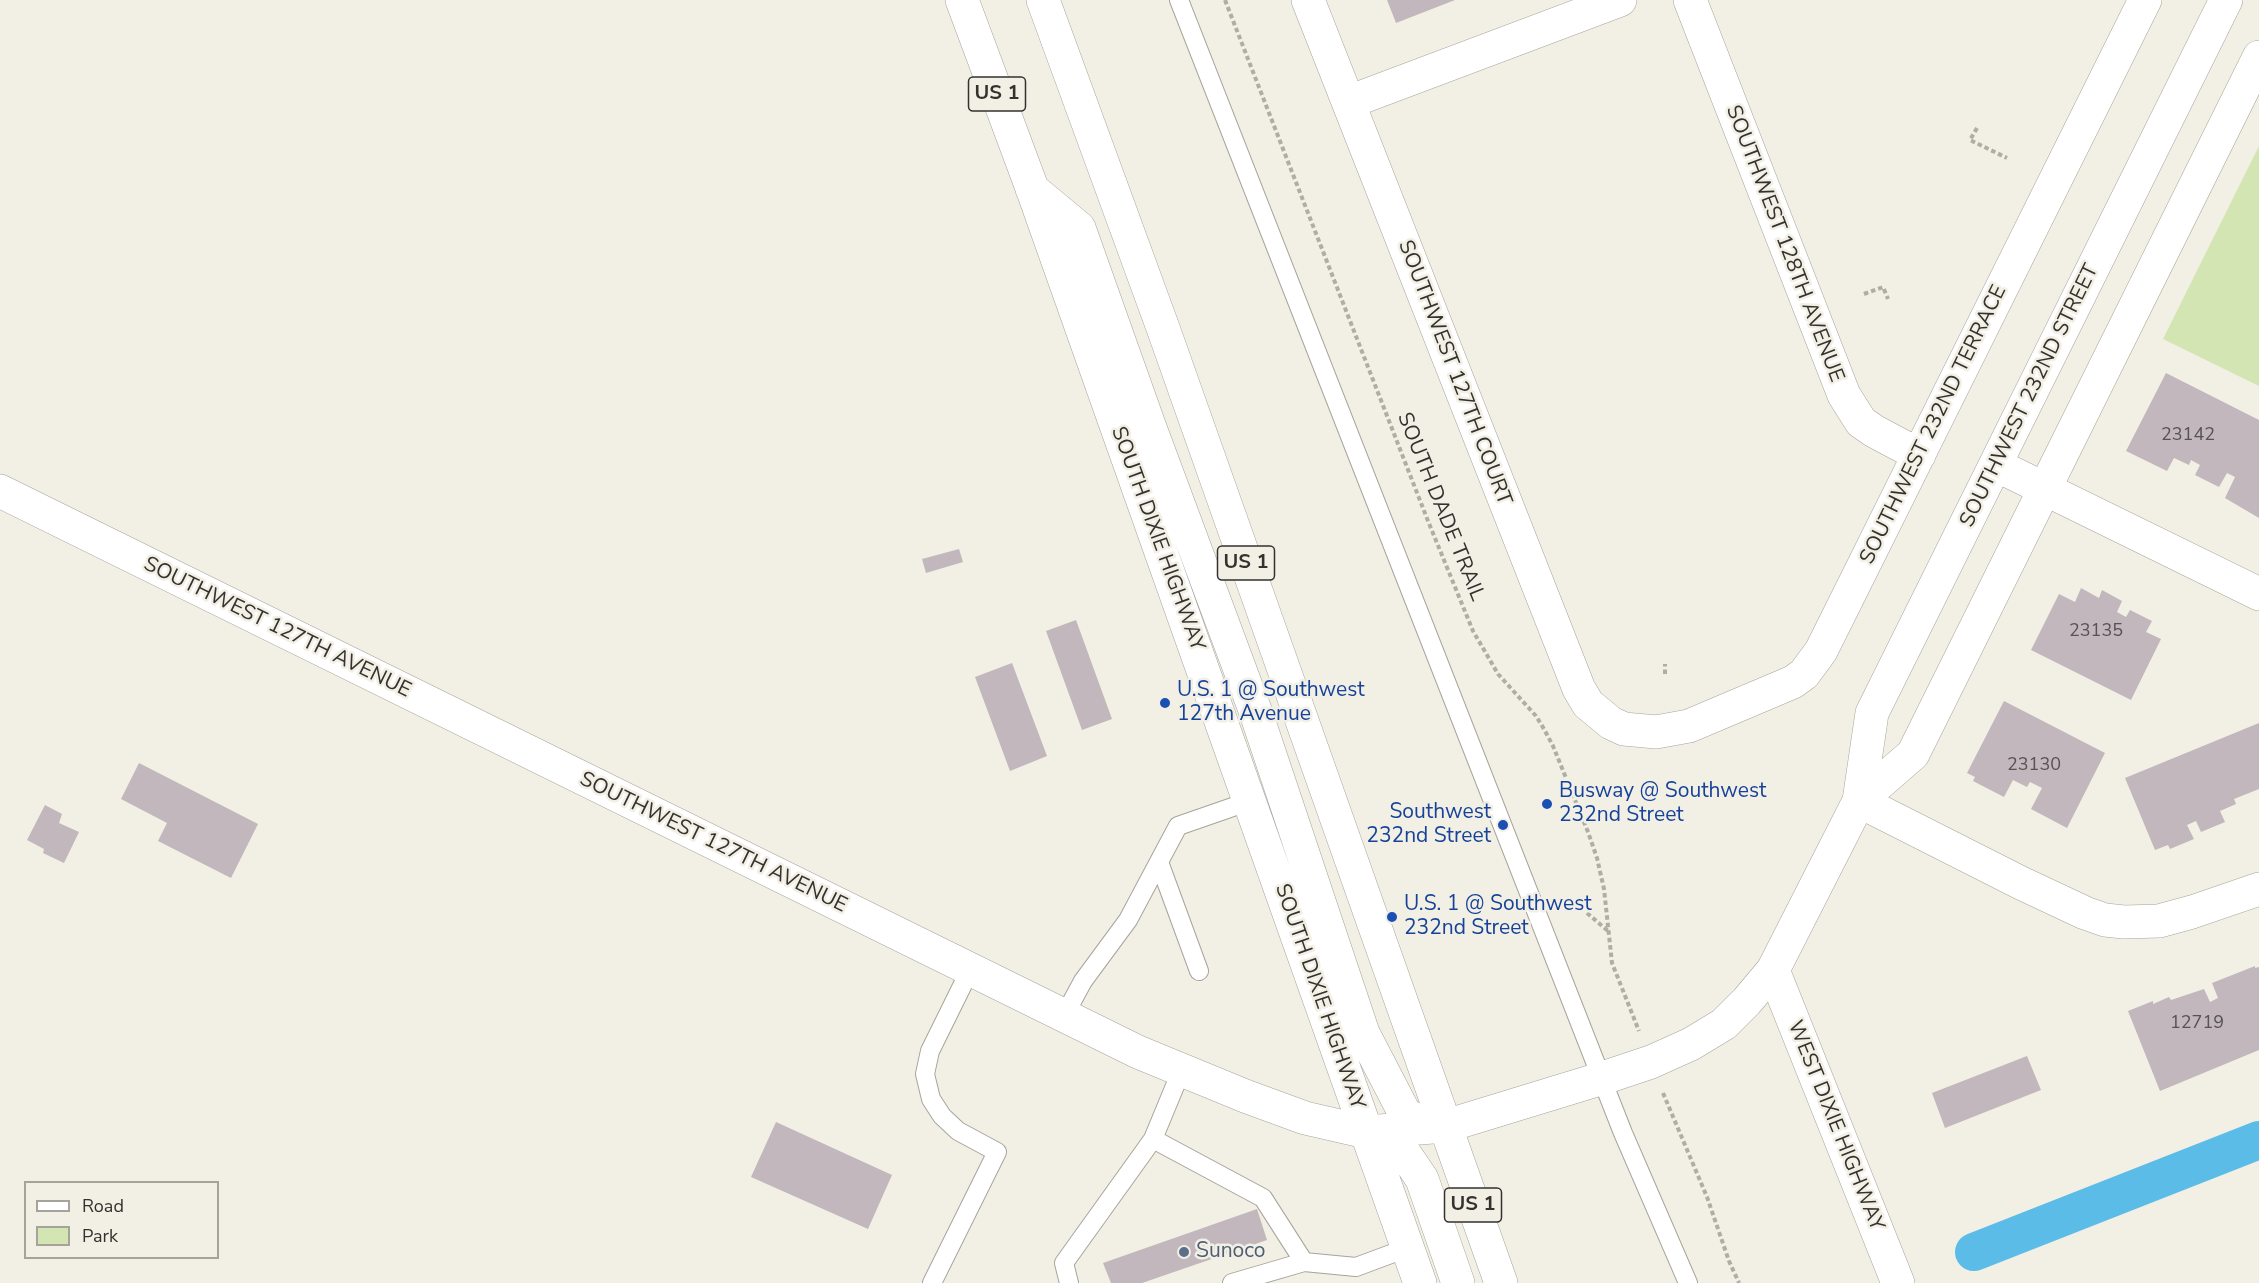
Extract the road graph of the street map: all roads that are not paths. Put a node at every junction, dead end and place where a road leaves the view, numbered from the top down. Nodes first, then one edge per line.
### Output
1 (962, 0) edge
2 (1044, 0) edge
3 (1179, 0) edge
4 (1308, 0) edge
5 (1620, 0) edge
6 (1690, 0) edge
7 (2145, 0) edge
8 (2226, 0) edge
9 (2259, 57) edge
10 (1349, 102) junction
11 (1032, 188) junction
12 (1919, 454) junction
13 (1996, 465) junction
14 (2045, 489) junction
15 (0, 491) edge
16 (2259, 594) edge
17 (1624, 729) joint
18 (1250, 801) junction
19 (1859, 801) junction
20 (1159, 862) junction
21 (2259, 889) edge
22 (970, 970) junction
23 (1773, 970) junction
24 (1199, 971) dead end
25 (1064, 1016) junction
26 (1182, 1069) junction
27 (1603, 1078) junction
28 (1446, 1126) junction
29 (1366, 1132) junction
30 (1153, 1139) junction
31 (1407, 1248) junction
32 (1304, 1262) junction
33 (1688, 1282) edge
34 (932, 1283) edge
35 (1069, 1283) edge
36 (1232, 1283) edge
37 (1420, 1283) edge
38 (1458, 1283) edge
39 (1501, 1283) edge
40 (1898, 1283) edge

1 - 11 main road, SOUTH DIXIE HIGHWAY / US 1
2 - 28 main road, US 1
3 - 27 lane
4 - 10 main road, SOUTHWEST 127TH COURT
5 - 10 main road
6 - 12 main road, SOUTHWEST 128TH AVENUE
7 - 12 main road, SOUTHWEST 232ND TERRACE
8 - 13 main road, SOUTHWEST 232ND STREET
9 - 14 main road, SOUTHWEST 232ND STREET
10 - 17 main road, SOUTHWEST 127TH COURT
11 - 18 main road, SOUTH DIXIE HIGHWAY / US 1
11 - 28 main road
12 - 17 main road, SOUTHWEST 232ND TERRACE
13 - 14 main road
13 - 19 main road, SOUTHWEST 232ND STREET
14 - 16 main road
14 - 19 main road, SOUTHWEST 232ND STREET
15 - 22 main road, SOUTHWEST 127TH AVENUE
18 - 20 lane
18 - 29 main road, SOUTH DIXIE HIGHWAY / US 1
19 - 21 main road
19 - 23 main road, SOUTHWEST 232ND STREET
20 - 24 lane
20 - 25 lane
22 - 25 main road, SOUTHWEST 127TH AVENUE
22 - 34 lane
23 - 27 main road, SOUTHWEST 232ND STREET
23 - 40 main road, WEST DIXIE HIGHWAY
25 - 26 main road, SOUTHWEST 127TH AVENUE
26 - 29 main road, SOUTHWEST 127TH AVENUE
26 - 30 lane
27 - 28 main road, SOUTHWEST 232ND STREET
27 - 33 lane
28 - 29 main road, SOUTHWEST 127TH AVENUE
28 - 39 main road, US 1
29 - 31 main road, SOUTH DIXIE HIGHWAY / US 1
29 - 38 main road
30 - 32 lane
30 - 35 lane
31 - 32 lane
31 - 37 main road, SOUTH DIXIE HIGHWAY / US 1
32 - 36 lane

